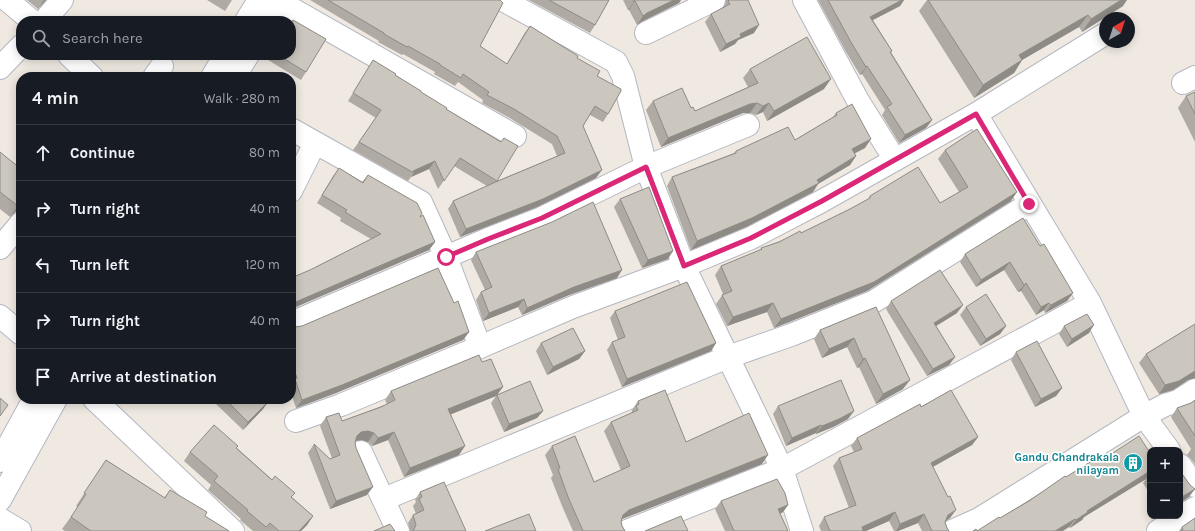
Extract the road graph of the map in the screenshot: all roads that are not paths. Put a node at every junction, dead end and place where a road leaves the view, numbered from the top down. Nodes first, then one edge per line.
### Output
1 (8, 0) edge
2 (62, 0) edge
3 (259, 0) edge
4 (503, 0) edge
5 (714, 0) edge
6 (804, 0) edge
7 (280, 1) edge
8 (26, 16) edge
9 (48, 16) edge
10 (249, 16) edge
11 (271, 16) edge
12 (646, 33) dead end
13 (1099, 38) edge
14 (16, 51) edge
15 (74, 60) edge
16 (222, 60) edge
17 (245, 60) edge
18 (0, 68) edge
19 (87, 72) edge
20 (215, 72) edge
21 (237, 72) edge
22 (976, 114) junction
23 (748, 125) dead end
24 (296, 133) edge
25 (515, 136) dead end
26 (315, 143) junction
27 (895, 160) junction
28 (646, 167) junction
29 (296, 181) edge
30 (1029, 204) junction
31 (16, 229) edge
32 (0, 248) edge
33 (446, 257) junction
34 (684, 266) junction
35 (1090, 303) junction
36 (0, 316) edge
37 (296, 321) edge
38 (16, 330) edge
39 (480, 347) junction
40 (728, 357) junction
41 (1195, 390) edge
42 (31, 404) edge
43 (53, 404) edge
44 (99, 404) edge
45 (1144, 416) junction
46 (296, 421) dead end
47 (1167, 447) edge
48 (361, 452) dead end
49 (0, 461) edge
50 (782, 469) junction
51 (1183, 469) edge
52 (1195, 486) edge
53 (384, 499) junction
54 (0, 500) edge
55 (1195, 508) edge
56 (0, 519) edge
57 (20, 531) edge
58 (233, 531) edge
59 (398, 531) edge
60 (627, 531) edge
61 (802, 531) edge
62 (952, 531) edge
63 (1158, 531) edge

1 - 8 street
2 - 9 street
3 - 10 street
4 - 28 street
5 - 12 street
6 - 27 street
7 - 11 street
7 - 25 street
13 - 22 street
14 - 18 street
15 - 19 street
16 - 20 street
17 - 21 street
22 - 27 street
22 - 30 street
23 - 28 street
24 - 26 street
26 - 29 street
26 - 33 street
27 - 34 street
28 - 33 street
28 - 34 street
30 - 35 street
30 - 40 street
31 - 32 street
33 - 37 street
33 - 39 street
34 - 39 street
34 - 40 street
35 - 45 street
35 - 50 street
36 - 38 street
39 - 46 street
40 - 50 street
40 - 53 street
41 - 45 street
42 - 49 street
43 - 54 street
44 - 58 street
45 - 47 street
45 - 62 street
48 - 53 street
50 - 60 street
50 - 61 street
51 - 52 street
53 - 59 street
55 - 63 street
56 - 57 street

